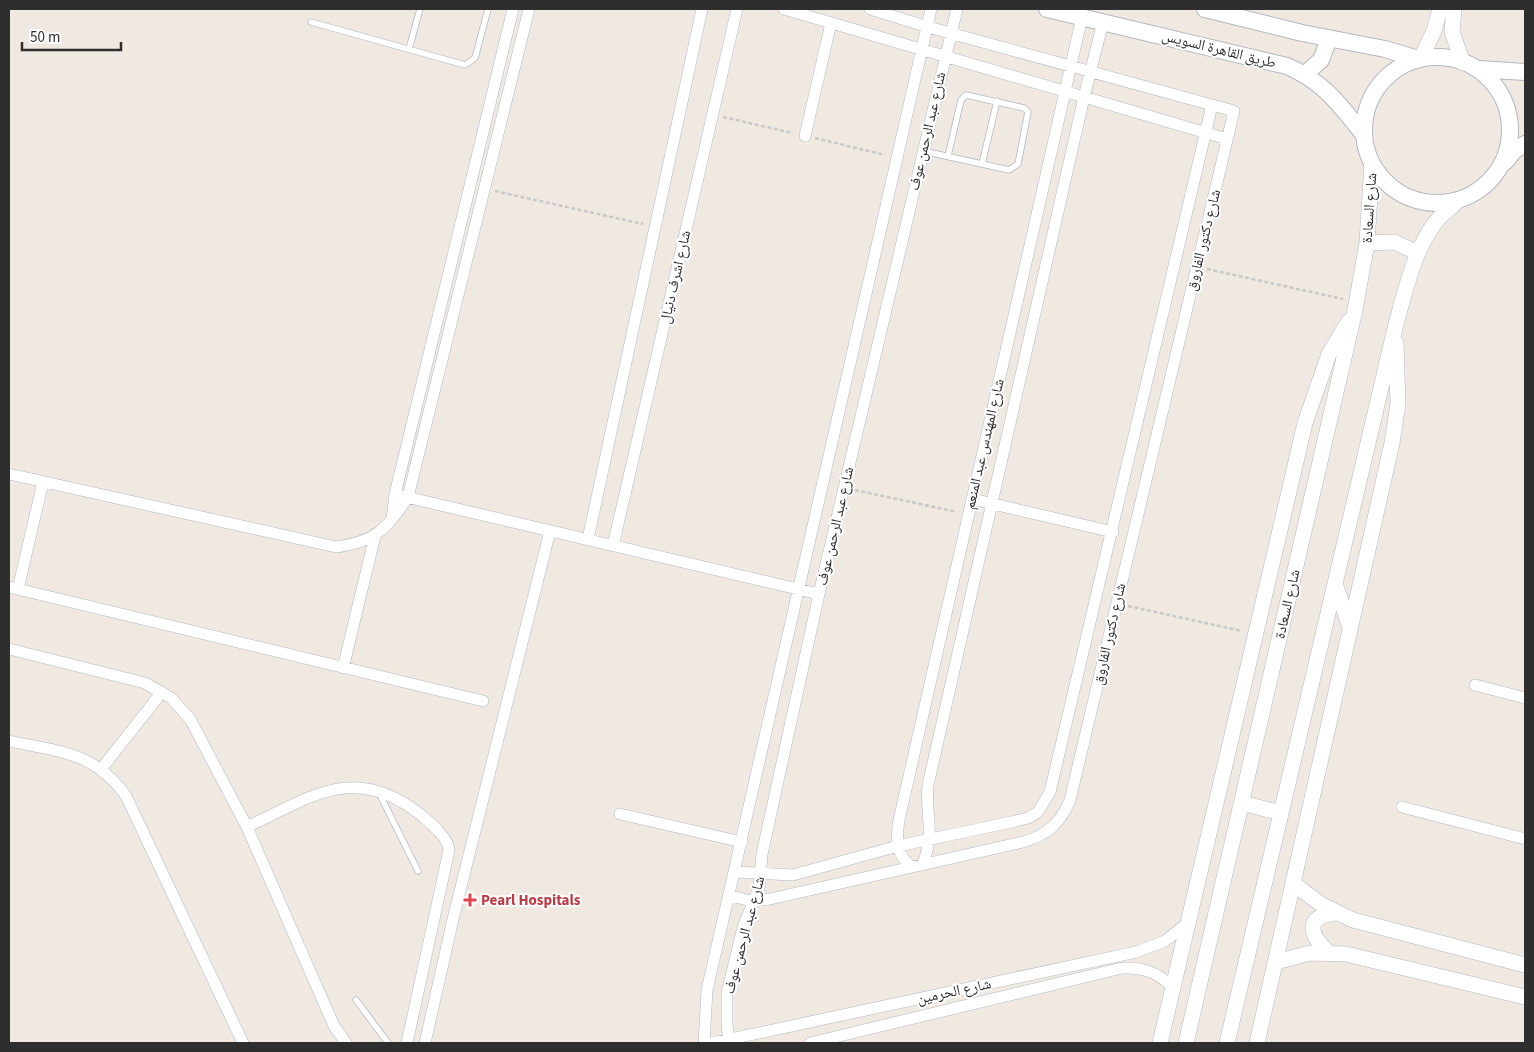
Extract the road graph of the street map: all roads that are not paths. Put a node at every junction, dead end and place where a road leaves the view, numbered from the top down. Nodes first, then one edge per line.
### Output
1 (420, 9) edge
2 (488, 9) edge
3 (513, 9) edge
4 (529, 9) edge
5 (702, 9) edge
6 (737, 9) edge
7 (784, 9) edge
8 (870, 9) edge
9 (931, 9) edge
10 (958, 9) edge
11 (1047, 9) edge
12 (1205, 9) edge
13 (1440, 9) edge
14 (1454, 9) edge
15 (1082, 17) junction
16 (311, 22) dead end
17 (831, 22) junction
18 (1103, 22) junction
19 (928, 27) junction
20 (950, 33) junction
21 (1329, 39) junction
22 (409, 49) junction
23 (923, 50) junction
24 (945, 56) junction
25 (1420, 58) junction
26 (1463, 64) junction
27 (1071, 66) junction
28 (1479, 69) junction
29 (1090, 71) junction
30 (1525, 72) edge
31 (1305, 74) junction
32 (1065, 92) junction
33 (1084, 97) junction
34 (997, 101) junction
35 (1212, 105) junction
36 (1206, 133) junction
37 (1364, 135) junction
38 (805, 136) dead end
39 (1227, 139) junction
40 (1525, 144) edge
41 (923, 151) junction
42 (948, 156) junction
43 (1372, 163) junction
44 (982, 164) junction
45 (1502, 165) junction
46 (1460, 199) junction
47 (1367, 243) junction
48 (1418, 253) junction
49 (1356, 306) junction
50 (1396, 324) junction
51 (9, 474) edge
52 (43, 482) junction
53 (395, 494) junction
54 (408, 497) junction
55 (972, 499) junction
56 (992, 504) junction
57 (391, 523) junction
58 (550, 531) junction
59 (1113, 532) junction
60 (375, 536) junction
61 (588, 540) junction
62 (613, 546) junction
63 (1335, 582) junction
64 (13, 588) edge
65 (799, 589) junction
66 (819, 594) junction
67 (1351, 629) junction
68 (9, 649) edge
69 (1276, 656) junction
70 (343, 668) junction
71 (1476, 685) dead end
72 (1242, 691) junction
73 (162, 692) junction
74 (1525, 698) edge
75 (483, 701) dead end
76 (9, 741) edge
77 (102, 768) junction
78 (378, 791) junction
79 (1050, 792) junction
80 (1070, 800) junction
81 (1242, 803) junction
82 (1402, 807) dead end
83 (1281, 813) junction
84 (620, 814) dead end
85 (247, 828) junction
86 (1525, 839) edge
87 (930, 840) junction
88 (742, 842) junction
89 (898, 846) junction
90 (917, 866) junction
91 (418, 871) dead end
92 (736, 872) junction
93 (761, 873) junction
94 (1294, 884) junction
95 (730, 896) junction
96 (752, 901) junction
97 (436, 910) junction
98 (1337, 913) junction
99 (454, 915) junction
100 (1189, 922) junction
101 (430, 935) junction
102 (449, 940) junction
103 (1328, 952) junction
104 (1276, 962) junction
105 (1525, 965) edge
106 (1174, 988) junction
107 (1525, 997) edge
108 (356, 1000) dead end
109 (729, 1041) edge
110 (832, 1041) edge
111 (243, 1043) edge
112 (346, 1043) edge
113 (388, 1043) edge
114 (408, 1043) edge
115 (425, 1043) edge
116 (704, 1043) edge
117 (712, 1043) edge
118 (810, 1043) edge
119 (1160, 1043) edge
120 (1186, 1043) edge
121 (1227, 1043) edge
122 (1257, 1043) edge

1 - 22 lane
2 - 22 lane
3 - 53 street
4 - 54 street
5 - 61 street, شارع اشرف دنيال
6 - 62 street, شارع اشرف دنيال
7 - 17 street
8 - 19 street
9 - 19 street, شارع عبد الرحمن عوف
10 - 20 street, شارع عبد الرحمن عوف
11 - 15 main road, طريق القاهرة السويس
12 - 21 main road
13 - 25 street
14 - 26 street
15 - 18 main road, طريق القاهرة السويس
15 - 27 street, شارع المهندس عبد المنعم
16 - 22 lane
17 - 23 street
17 - 38 street
18 - 29 street, شارع المهندس عبد المنعم
18 - 31 main road, طريق القاهرة السويس
19 - 20 street
19 - 23 street, شارع عبد الرحمن عوف
20 - 24 street, شارع عبد الرحمن عوف
20 - 27 street
21 - 25 main road
21 - 31 main road
23 - 24 street
23 - 65 street, شارع عبد الرحمن عوف
24 - 32 street
24 - 41 street, شارع عبد الرحمن عوف
25 - 26 main road
25 - 37 main road
26 - 28 main road
27 - 29 street
27 - 32 street, شارع المهندس عبد المنعم
28 - 30 main road
28 - 45 main road
29 - 33 street, شارع المهندس عبد المنعم
29 - 35 street
31 - 37 main road, طريق القاهرة السويس
32 - 33 street
32 - 55 street, شارع المهندس عبد المنعم
33 - 36 street
33 - 56 street, شارع المهندس عبد المنعم
34 - 42 lane
34 - 44 lane
34 - 44 lane
35 - 36 street, شارع دكتور الفاروق
35 - 39 street, شارع دكتور الفاروق
36 - 39 street
36 - 59 street, شارع دكتور الفاروق
37 - 43 main road
39 - 80 street, شارع دكتور الفاروق
40 - 45 main road
41 - 42 lane
41 - 66 street, شارع عبد الرحمن عوف
42 - 44 lane
43 - 46 main road
43 - 47 street, شارع السعادة
45 - 46 main road
46 - 48 street
47 - 48 street
47 - 49 street, شارع السعادة
48 - 50 street
49 - 69 street, شارع السعادة
49 - 72 street
50 - 63 street
50 - 67 street
51 - 52 street
52 - 60 street
52 - 64 street
53 - 54 street
53 - 57 street
54 - 57 street
54 - 58 street
55 - 56 street
55 - 89 street, شارع المهندس عبد المنعم
56 - 59 street
56 - 87 street, شارع المهندس عبد المنعم
57 - 60 street
58 - 61 street
58 - 99 street
59 - 79 street, شارع دكتور الفاروق
60 - 70 street
61 - 62 street
62 - 65 street
63 - 67 street
63 - 83 street
64 - 70 street
65 - 66 street
65 - 88 street, شارع عبد الرحمن عوف
66 - 93 street, شارع عبد الرحمن عوف
67 - 94 street
68 - 73 street
69 - 72 street
69 - 81 street, شارع السعادة
70 - 75 street
71 - 74 street
72 - 100 street
73 - 77 street
73 - 85 street
76 - 77 street
77 - 111 street
78 - 85 street
78 - 91 lane
78 - 97 street
79 - 80 street
79 - 87 street, شارع دكتور الفاروق
80 - 90 street, شارع دكتور الفاروق
81 - 83 street
81 - 120 street, شارع السعادة
82 - 86 street
83 - 121 street
84 - 88 street
85 - 112 street
87 - 89 street, شارع دكتور الفاروق
87 - 90 street, شارع المهندس عبد المنعم
88 - 92 street, شارع عبد الرحمن عوف
89 - 90 street
89 - 93 street, شارع دكتور الفاروق
90 - 96 street, شارع دكتور الفاروق
92 - 93 street, شارع دكتور الفاروق
92 - 95 street, شارع عبد الرحمن عوف
93 - 96 street, شارع عبد الرحمن عوف
94 - 98 street
94 - 104 street
95 - 96 street, شارع دكتور الفاروق
95 - 116 street, شارع عبد الرحمن عوف
96 - 109 street, شارع عبد الرحمن عوف
97 - 99 street
97 - 101 street
98 - 103 street
98 - 105 street
99 - 102 street
100 - 106 street
100 - 109 street, شارع الحرمين
101 - 102 street
101 - 114 street
102 - 115 street
103 - 104 street
103 - 107 street
104 - 122 street
106 - 110 street, شارع الحرمين
106 - 119 street
108 - 113 lane
109 - 117 street, شارع الحرمين
110 - 118 street, شارع الحرمين

